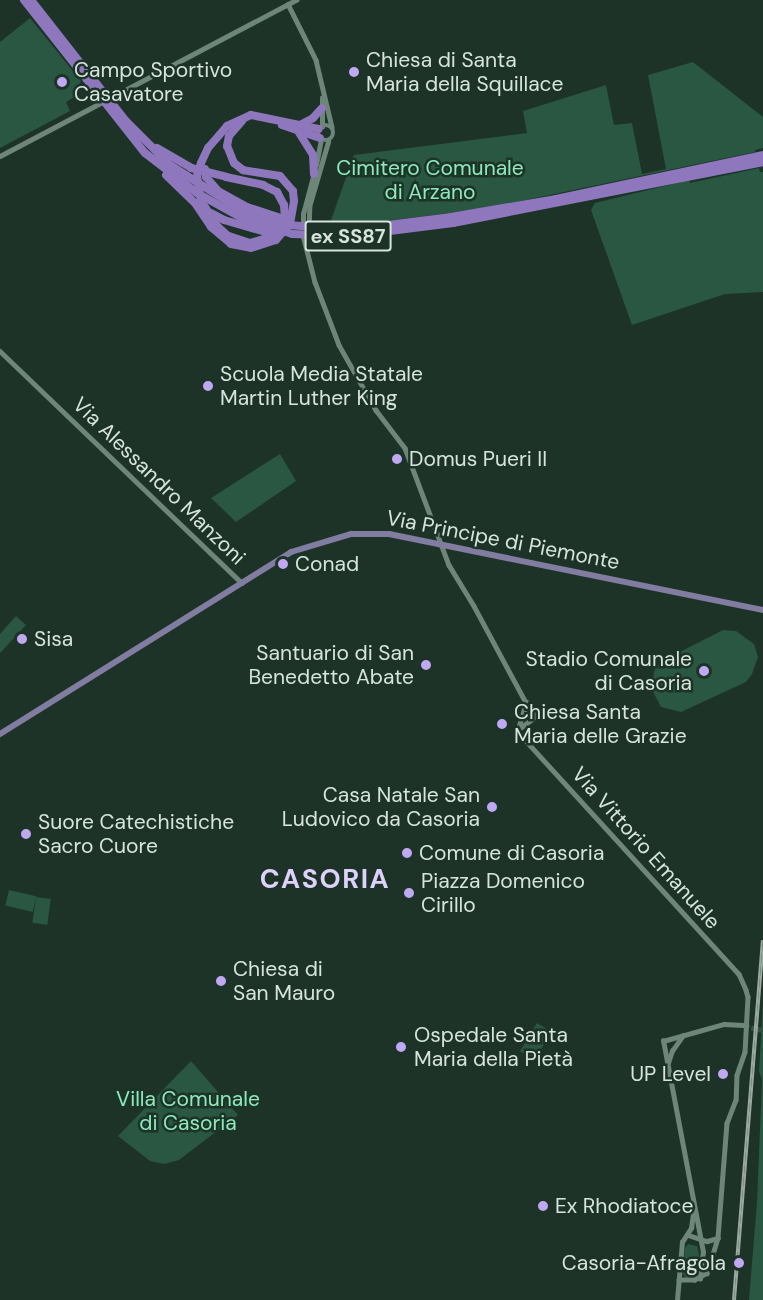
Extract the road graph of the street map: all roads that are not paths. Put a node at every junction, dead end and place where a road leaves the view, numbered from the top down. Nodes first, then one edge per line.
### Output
1 (24, 0) edge
2 (31, 0) edge
3 (296, 0) edge
4 (288, 4) junction
5 (322, 92) junction
6 (321, 108) junction
7 (242, 121) junction
8 (332, 127) junction
9 (298, 128) junction
10 (320, 128) junction
11 (141, 137) junction
12 (323, 140) junction
13 (763, 155) edge
14 (0, 156) edge
15 (761, 163) edge
16 (159, 164) junction
17 (314, 174) junction
18 (207, 211) junction
19 (314, 228) junction
20 (326, 237) junction
21 (307, 248) junction
22 (0, 351) edge
23 (242, 583) junction
24 (763, 610) edge
25 (525, 700) junction
26 (524, 714) junction
27 (532, 717) junction
28 (517, 731) junction
29 (0, 734) edge
30 (743, 1025) tunnel mouth
31 (683, 1035) junction
32 (669, 1063) junction
33 (694, 1209) junction
34 (688, 1235) junction
35 (718, 1238) junction
36 (701, 1239) junction
37 (700, 1279) junction
38 (679, 1280) junction
39 (677, 1300) edge

1 - 16 highway, ex SS87
2 - 11 highway, ex SS87
3 - 4 street
4 - 5 street
4 - 14 street
5 - 6 street
5 - 8 street
6 - 9 highway
6 - 10 street
7 - 9 highway
7 - 16 highway
7 - 19 highway
8 - 10 street
8 - 12 street
9 - 10 highway
9 - 12 highway
9 - 17 highway
9 - 18 highway
10 - 12 street
11 - 18 highway
11 - 19 highway, ex SS87
12 - 17 street
12 - 21 street
13 - 19 highway, ex SS87
15 - 20 highway, ex SS87
16 - 20 highway, ex SS87
17 - 21 street
18 - 20 highway
21 - 25 street
22 - 23 street, Via Alessandro Manzoni
23 - 24 main road, Via Principe di Piemonte
23 - 29 main road, Via Principe di Piemonte
25 - 26 street
25 - 27 street
26 - 27 street
26 - 27 street
26 - 28 street
27 - 28 street
28 - 35 street, Via Vittorio Emanuele
30 - 31 street
31 - 32 street
31 - 32 street
32 - 33 street
33 - 34 street
33 - 36 street
34 - 36 street
34 - 38 street
35 - 36 street
35 - 37 street
36 - 37 street
37 - 38 street
38 - 39 street

